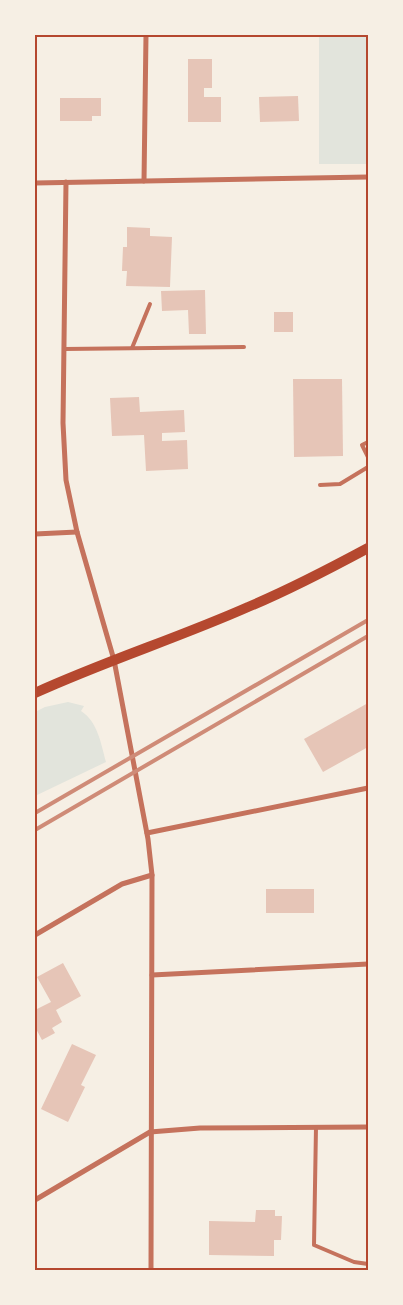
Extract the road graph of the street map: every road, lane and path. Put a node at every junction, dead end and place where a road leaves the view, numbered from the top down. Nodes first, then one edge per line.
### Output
1 (146, 35) edge
2 (368, 177) edge
3 (144, 181) junction
4 (35, 182) edge
5 (66, 182) junction
6 (150, 304) dead end
7 (64, 348) junction
8 (132, 348) junction
9 (244, 348) dead end
10 (368, 442) edge
11 (368, 457) edge
12 (368, 467) edge
13 (320, 485) dead end
14 (77, 532) junction
15 (35, 534) edge
16 (368, 548) edge
17 (114, 660) junction
18 (35, 693) edge
19 (368, 788) edge
20 (147, 833) junction
21 (152, 875) junction
22 (35, 934) edge
23 (368, 964) edge
24 (152, 975) junction
25 (316, 1127) junction
26 (368, 1127) edge
27 (150, 1132) junction
28 (35, 1200) edge
29 (368, 1264) edge
30 (150, 1270) edge

1 - 3 street
2 - 3 street
3 - 5 street
4 - 5 street
5 - 7 street
6 - 8 lane
7 - 8 lane
7 - 14 street
8 - 9 lane
10 - 11 lane
12 - 13 lane
14 - 15 street
14 - 17 street
16 - 17 main road
17 - 18 main road
17 - 20 street
19 - 20 street
20 - 21 street
21 - 22 street
21 - 24 street
23 - 24 street
24 - 27 street
25 - 26 street
25 - 27 street
25 - 29 lane
27 - 28 street
27 - 30 street

